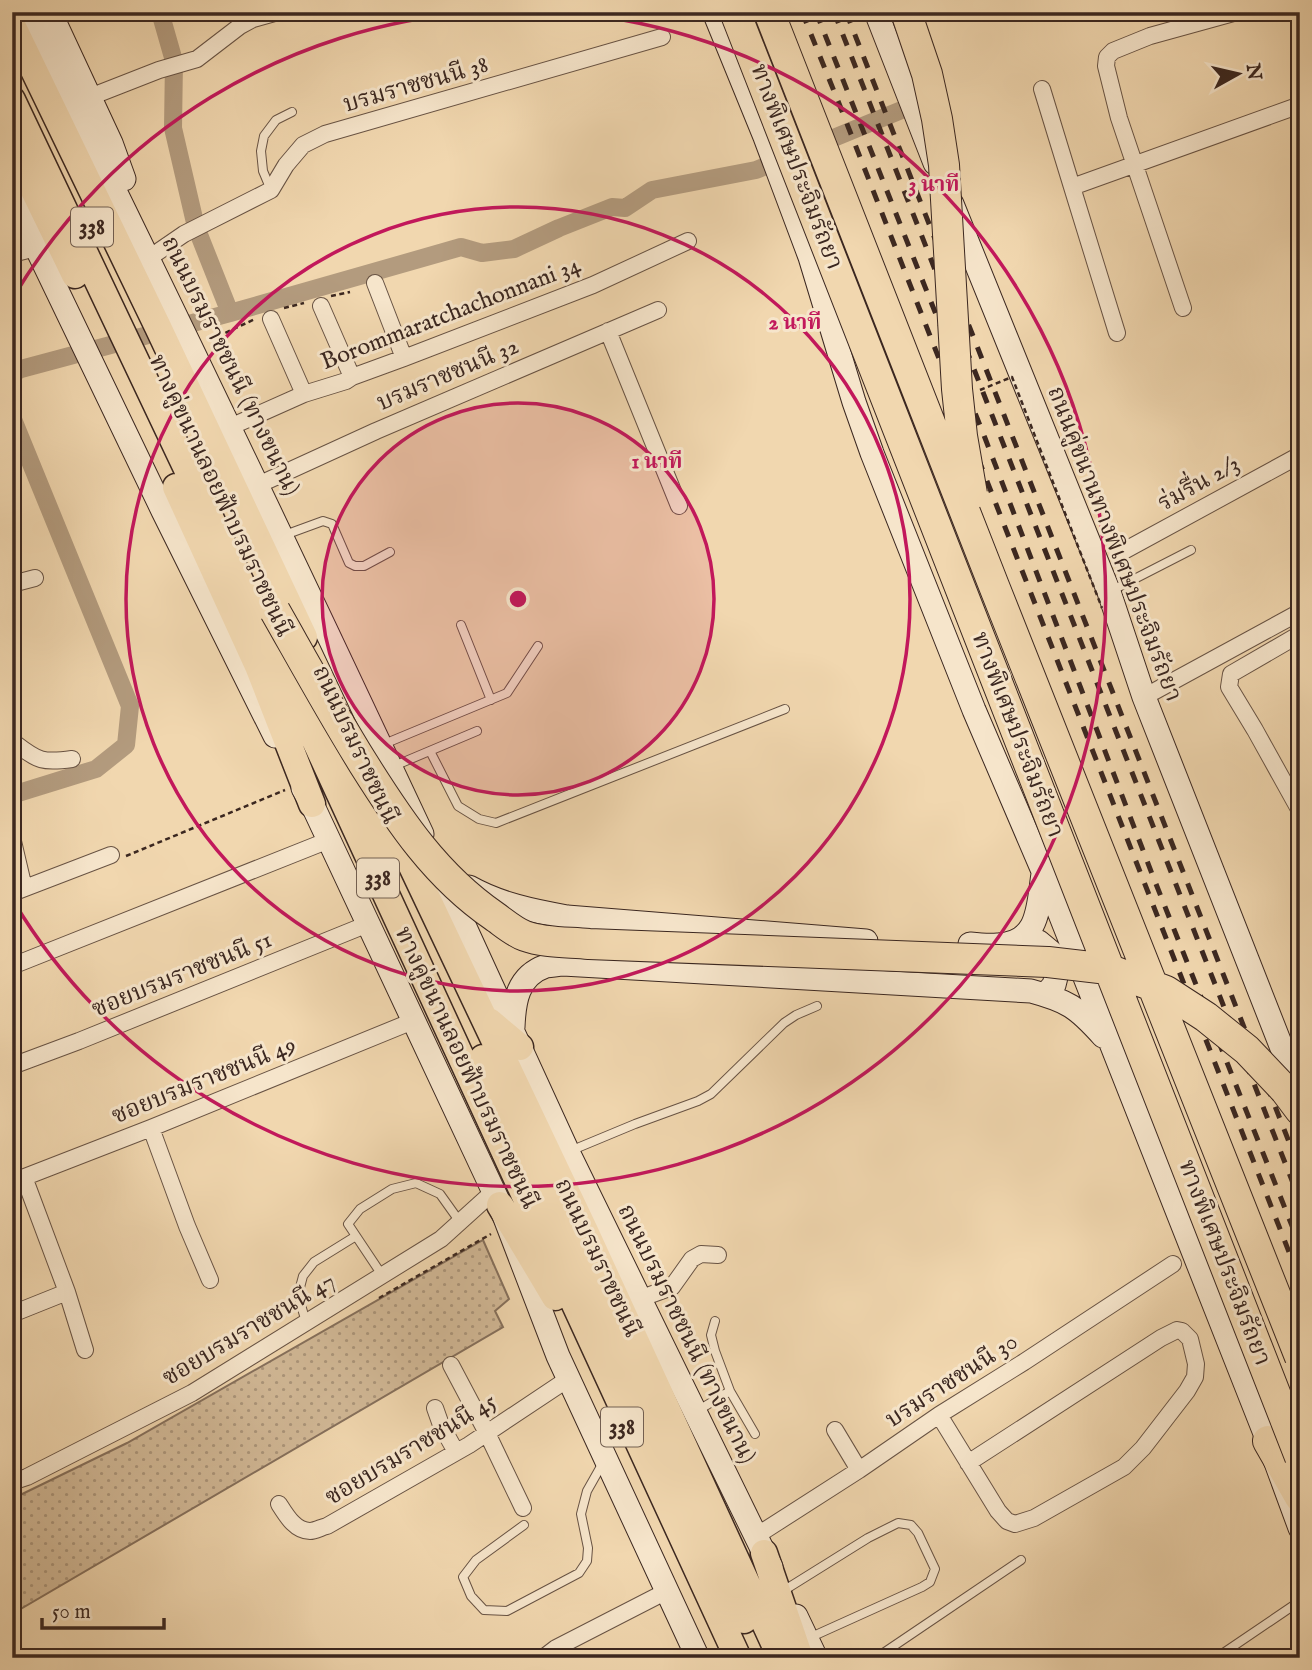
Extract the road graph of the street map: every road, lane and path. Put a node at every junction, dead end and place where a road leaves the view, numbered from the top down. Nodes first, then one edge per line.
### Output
1 (27, 12) edge
2 (50, 12) edge
3 (278, 12) edge
4 (714, 12) edge
5 (734, 12) edge
6 (769, 12) edge
7 (906, 12) edge
8 (1237, 12) edge
9 (878, 13) edge
10 (12, 25) edge
11 (662, 37) dead end
12 (12, 60) edge
13 (1042, 89) dead end
14 (90, 97) junction
15 (12, 100) edge
16 (1300, 105) edge
17 (292, 112) dead end
18 (12, 145) edge
19 (1135, 165) junction
20 (1072, 187) junction
21 (271, 190) junction
22 (12, 197) edge
23 (12, 213) edge
24 (688, 242) dead end
25 (36, 248) junction
26 (12, 254) edge
27 (149, 258) junction
28 (375, 283) dead end
29 (321, 306) dead end
30 (1184, 308) dead end
31 (658, 310) dead end
32 (271, 318) dead end
33 (168, 323) junction
34 (608, 331) junction
35 (1117, 333) dead end
36 (93, 339) junction
37 (181, 353) junction
38 (404, 358) junction
39 (352, 377) junction
40 (304, 394) junction
41 (229, 427) junction
42 (1300, 455) edge
43 (258, 485) junction
44 (679, 506) dead end
45 (282, 536) junction
46 (1191, 550) dead end
47 (390, 552) dead end
48 (1120, 553) dead end
49 (35, 578) dead end
50 (12, 584) edge
51 (994, 586) junction
52 (1109, 592) junction
53 (275, 611) junction
54 (1300, 612) edge
55 (461, 625) dead end
56 (1300, 634) edge
57 (538, 646) dead end
58 (1144, 696) junction
59 (491, 700) junction
60 (785, 709) dead end
61 (477, 732) dead end
62 (12, 744) edge
63 (381, 745) junction
64 (430, 751) junction
65 (72, 759) dead end
66 (391, 767) junction
67 (306, 794) junction
68 (1300, 811) edge
69 (12, 836) edge
70 (329, 840) junction
71 (118, 855) joint
72 (439, 870) junction
73 (1044, 871) junction
74 (19, 886) edge
75 (531, 911) junction
76 (368, 924) junction
77 (1023, 937) junction
78 (12, 966) edge
79 (545, 967) junction
80 (1045, 995) junction
81 (817, 1006) dead end
82 (482, 1015) junction
83 (413, 1021) junction
84 (517, 1038) junction
85 (1113, 1047) junction
86 (12, 1066) edge
87 (1298, 1091) edge
88 (151, 1128) junction
89 (568, 1152) junction
90 (18, 1179) edge
91 (496, 1199) junction
92 (460, 1222) junction
93 (356, 1236) junction
94 (718, 1255) dead end
95 (1173, 1264) dead end
96 (382, 1275) junction
97 (210, 1280) dead end
98 (67, 1292) junction
99 (639, 1299) junction
100 (12, 1314) edge
101 (715, 1321) dead end
102 (306, 1322) junction
103 (85, 1350) dead end
104 (1300, 1357) edge
105 (451, 1365) dead end
106 (569, 1380) junction
107 (730, 1391) junction
108 (435, 1408) dead end
109 (694, 1412) junction
110 (939, 1415) junction
111 (835, 1430) dead end
112 (487, 1433) junction
113 (755, 1434) dead end
114 (1268, 1441) junction
115 (456, 1452) junction
116 (1300, 1457) edge
117 (605, 1458) junction
118 (968, 1464) junction
119 (859, 1470) junction
120 (12, 1482) edge
121 (1300, 1497) edge
122 (279, 1504) dead end
123 (523, 1508) dead end
124 (524, 1525) dead end
125 (1300, 1528) edge
126 (760, 1544) junction
127 (1021, 1560) dead end
128 (667, 1591) junction
129 (783, 1591) junction
130 (1300, 1601) edge
131 (808, 1651) edge
132 (559, 1653) edge
133 (543, 1658) edge
134 (698, 1658) edge
135 (728, 1658) edge
136 (738, 1658) edge
137 (761, 1658) edge
138 (781, 1658) edge
139 (876, 1658) edge
140 (1216, 1658) edge

1 - 27 main road, ถนนบรมราชชนนี (ทางขนาน) / 338
2 - 14 main road
3 - 14 street
4 - 73 main road
5 - 116 highway, ทางพิเศษประจิมรัถยา, bridge
6 - 51 highway, ทางพิเศษประจิมรัถยา, bridge
7 - 51 highway, bridge
8 - 19 street
9 - 52 main road, ถนนคู่ขนานทางพิเศษประจิมรัถยา
10 - 33 main road, ถนนบรมราชชนนี / 338
11 - 21 street, บรมราชชนนี 38
12 - 53 main road, ทางคู่ขนานลอยฟ้าบรมราชชนนี / 338
13 - 20 street
14 - 27 main road
15 - 136 main road, ทางคู่ขนานลอยฟ้าบรมราชชนนี / 338
16 - 19 street
17 - 21 lane
18 - 36 main road, ถนนบรมราชชนนี / 338
19 - 20 street
19 - 30 street
20 - 35 street
21 - 27 street
22 - 25 main road, 338
23 - 25 main road
24 - 38 street, Borommaratchachonnani 34
25 - 26 street
25 - 36 main road, 338
27 - 33 main road, ถนนบรมราชชนนี (ทางขนาน) / 338
28 - 38 street
29 - 39 street
31 - 34 street, บรมราชชนนี 32
32 - 40 street
33 - 37 main road, ถนนบรมราชชนนี / 338
34 - 43 street, บรมราชชนนี 32
34 - 44 street
36 - 67 main road, ถนนบรมราชชนนี / 338
37 - 41 main road, ถนนบรมราชชนนี (ทางขนาน) / 338
37 - 82 main road, ถนนบรมราชชนนี
38 - 39 street, Borommaratchachonnani 34
39 - 40 street, Borommaratchachonnani 34
40 - 41 street, Borommaratchachonnani 34
41 - 43 main road, ถนนบรมราชชนนี (ทางขนาน) / 338
42 - 48 street, ร่มรื่น 2/3
43 - 45 main road, ถนนบรมราชชนนี (ทางขนาน) / 338
45 - 47 lane
45 - 63 main road, ถนนบรมราชชนนี (ทางขนาน) / 338
46 - 52 lane
49 - 50 street
51 - 104 highway, ทางพิเศษประจิมรัถยา, bridge
52 - 58 main road, ถนนคู่ขนานทางพิเศษประจิมรัถยา
53 - 87 highway, bridge
53 - 137 main road, ทางคู่ขนานลอยฟ้าบรมราชชนนี / 338, bridge
54 - 58 street
55 - 59 lane
56 - 68 street
57 - 59 lane
58 - 87 main road, ถนนคู่ขนานทางพิเศษประจิมรัถยา
59 - 63 lane
60 - 64 lane
61 - 64 lane
62 - 65 street
63 - 66 main road, ถนนบรมราชชนนี / 338
64 - 66 lane
66 - 72 main road, ถนนบรมราชชนนี / 338
67 - 70 main road, ถนนบรมราชชนนี / 338
67 - 71 path
69 - 74 street
70 - 76 main road, ถนนบรมราชชนนี / 338
70 - 78 street
71 - 74 street
72 - 75 main road
72 - 84 main road, ถนนบรมราชชนนี / 338
73 - 77 main road
73 - 85 main road
75 - 77 main road
75 - 79 main road
76 - 83 main road, ถนนบรมราชชนนี / 338
76 - 86 street, ซอยบรมราชชนนี 51
77 - 80 main road
79 - 80 main road
79 - 84 main road
80 - 85 main road
81 - 89 lane
82 - 84 main road
82 - 138 main road, ถนนบรมราชชนนี / 338
83 - 88 street, ซอยบรมราชชนนี 49
83 - 91 main road, ถนนบรมราชชนนี / 338
84 - 89 main road, ถนนบรมราชชนนี (ทางขนาน) / 338
85 - 114 main road
88 - 90 street, ซอยบรมราชชนนี 49
88 - 97 street
89 - 99 main road, ถนนบรมราชชนนี (ทางขนาน) / 338
90 - 98 street
91 - 92 street, ซอยบรมราชชนนี 47
91 - 106 main road, 338
91 - 135 main road, ถนนบรมราชชนนี / 338
92 - 93 lane
92 - 96 street, ซอยบรมราชชนนี 47
93 - 96 lane
93 - 102 lane
94 - 99 street
95 - 110 street, บรมราชชนนี 30
96 - 102 street, ซอยบรมราชชนนี 47
98 - 100 street
98 - 103 street
99 - 109 main road, ถนนบรมราชชนนี (ทางขนาน) / 338
101 - 107 lane
102 - 120 street, ซอยบรมราชชนนี 47
105 - 112 street
106 - 112 street, ซอยบรมราชชนนี 45
106 - 117 main road, 338
107 - 109 lane
107 - 113 lane
108 - 115 street
109 - 126 main road, ถนนบรมราชชนนี (ทางขนาน) / 338
110 - 118 street
110 - 119 street, บรมราชชนนี 30
111 - 119 street
112 - 115 street, ซอยบรมราชชนนี 45
112 - 123 street
114 - 121 highway
114 - 125 main road
115 - 122 street, ซอยบรมราชชนนี 45
117 - 124 lane
117 - 128 main road, 338
118 - 118 street
119 - 126 street, บรมราชชนนี 30
126 - 129 main road, ถนนบรมราชชนนี (ทางขนาน) / 338
126 - 131 main road
127 - 139 lane
128 - 132 street
128 - 134 main road, 338
129 - 131 main road, ถนนบรมราชชนนี (ทางขนาน) / 338
129 - 131 lane
130 - 140 lane
132 - 133 street

